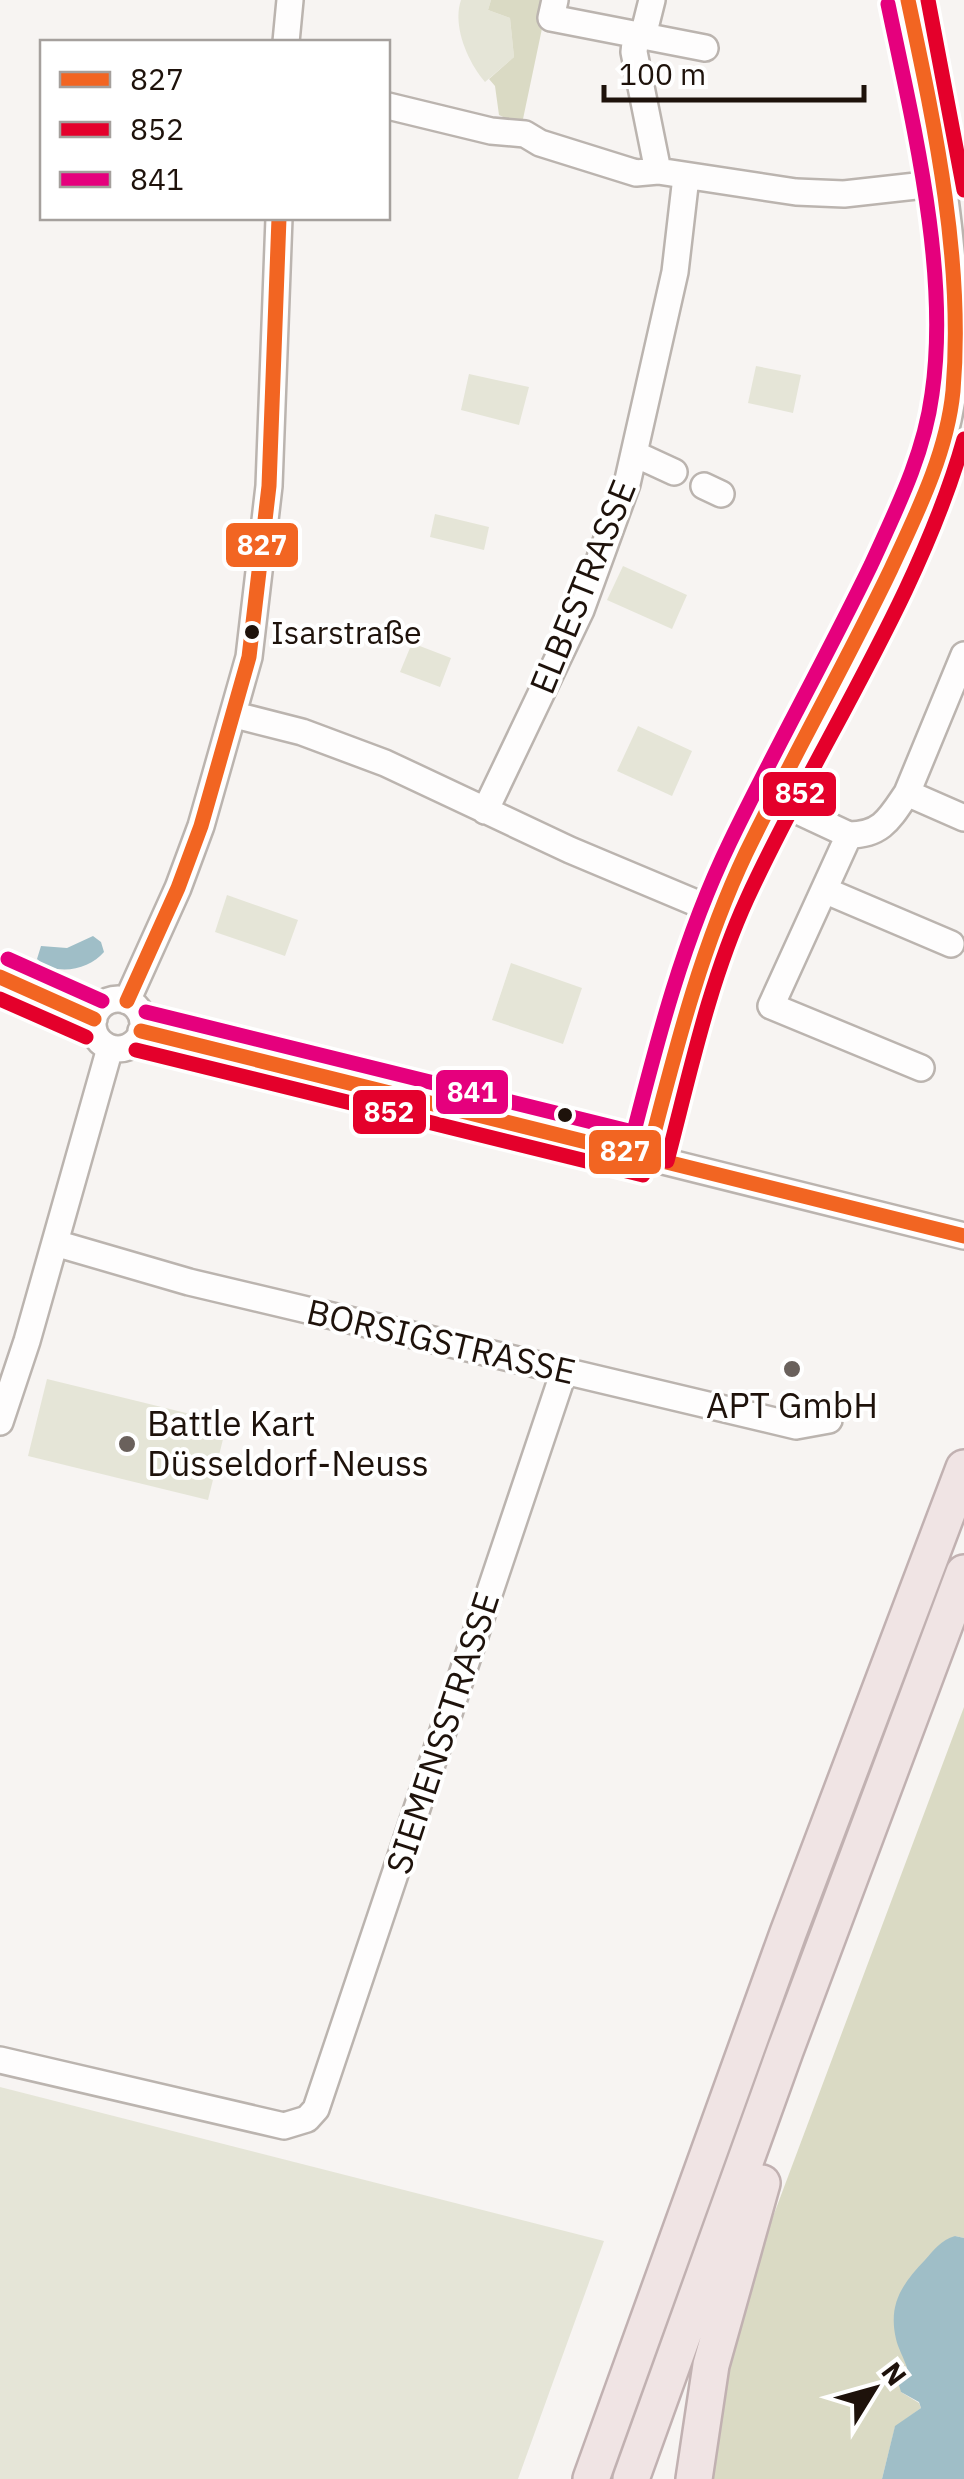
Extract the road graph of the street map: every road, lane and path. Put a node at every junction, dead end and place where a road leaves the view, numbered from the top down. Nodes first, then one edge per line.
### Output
1 (290, 0) edge
2 (555, 0) edge
3 (652, 0) edge
4 (908, 0) edge
5 (640, 35) junction
6 (286, 40) edge
7 (705, 48) dead end
8 (390, 106) edge
9 (658, 172) junction
10 (686, 177) junction
11 (943, 183) junction
12 (956, 214) edge
13 (279, 220) edge
14 (958, 394) edge
15 (636, 454) junction
16 (674, 472) dead end
17 (963, 659) edge
18 (234, 716) junction
19 (906, 793) junction
20 (774, 800) junction
21 (485, 812) junction
22 (964, 818) edge
23 (849, 835) junction
24 (824, 890) junction
25 (720, 913) junction
26 (950, 944) dead end
27 (0, 977) edge
28 (127, 1001) junction
29 (94, 1018) junction
30 (142, 1031) junction
31 (110, 1048) junction
32 (921, 1068) dead end
33 (648, 1156) junction
34 (964, 1236) edge
35 (54, 1243) junction
36 (564, 1371) junction
37 (830, 1420) dead end
38 (0, 1422) edge
39 (964, 1468) edge
40 (964, 1573) edge
41 (785, 2051) junction
42 (0, 2060) edge
43 (591, 2479) edge
44 (631, 2479) edge
45 (694, 2479) edge

1 - 6 street
2 - 5 street
3 - 5 street
4 - 11 street
5 - 7 street
5 - 9 street
8 - 9 street
9 - 10 street
10 - 11 street
10 - 15 street, ELBESTRASSE
11 - 12 street
12 - 14 street
13 - 18 street
14 - 20 street
15 - 16 street
15 - 21 street, ELBESTRASSE
17 - 19 street
18 - 21 street
18 - 28 street
19 - 22 street
19 - 23 street
20 - 23 street
20 - 25 street
21 - 25 street
23 - 24 street
24 - 26 street
24 - 32 street
25 - 33 street
27 - 29 street
28 - 29 street
28 - 30 street
29 - 31 street
30 - 31 street
30 - 33 street
31 - 35 street
33 - 34 street
35 - 36 street, BORSIGSTRASSE
35 - 38 street
36 - 37 street, BORSIGSTRASSE
36 - 42 street, SIEMENSSTRASSE
39 - 43 highway
40 - 41 highway
41 - 44 highway
41 - 45 highway

